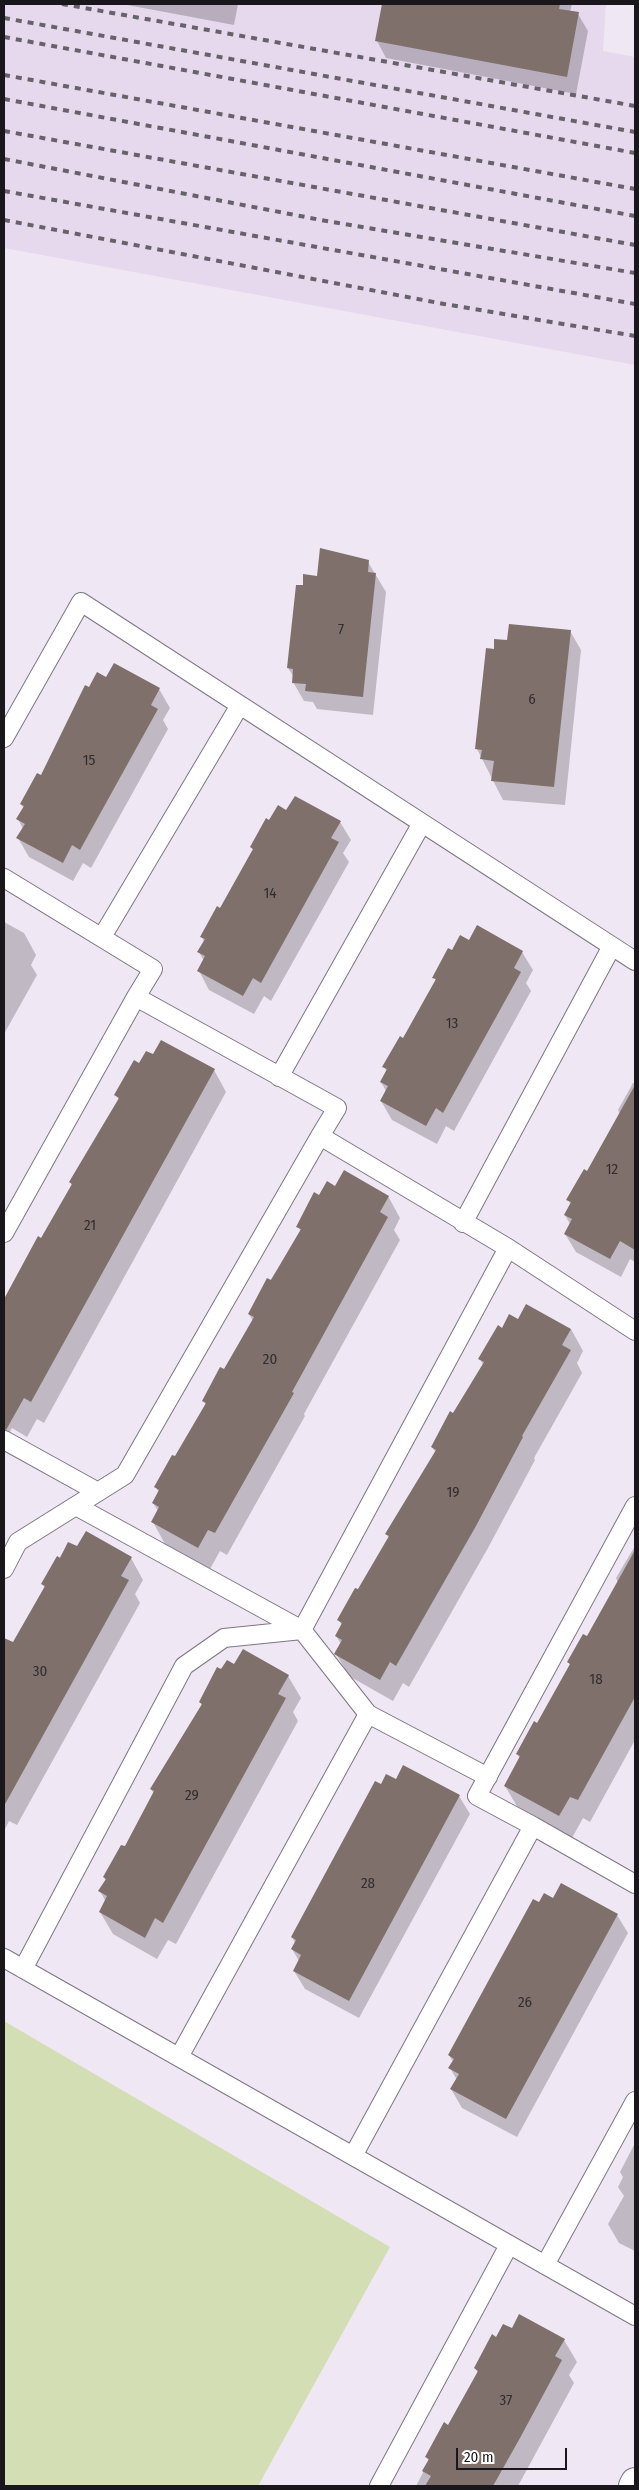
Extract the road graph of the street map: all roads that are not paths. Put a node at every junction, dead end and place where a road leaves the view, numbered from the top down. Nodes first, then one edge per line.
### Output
1 (240, 705) junction
2 (4, 738) edge
3 (422, 824) junction
4 (4, 878) edge
5 (102, 937) junction
6 (612, 946) junction
7 (635, 961) edge
8 (136, 997) junction
9 (279, 1077) junction
10 (320, 1136) junction
11 (463, 1223) junction
12 (4, 1233) edge
13 (508, 1248) junction
14 (635, 1331) edge
15 (4, 1440) edge
16 (98, 1492) junction
17 (76, 1506) junction
18 (635, 1506) edge
19 (4, 1569) edge
20 (302, 1630) junction
21 (368, 1714) junction
22 (488, 1777) junction
23 (532, 1826) junction
24 (635, 1884) edge
25 (4, 1958) edge
26 (23, 1969) junction
27 (179, 2058) junction
28 (635, 2101) edge
29 (353, 2156) junction
30 (509, 2245) junction
31 (545, 2265) junction
32 (635, 2316) edge
33 (635, 2482) edge
34 (379, 2486) edge
35 (633, 2486) edge

1 - 2 lane
1 - 3 lane
1 - 5 lane
3 - 6 lane
3 - 9 lane
4 - 5 lane
5 - 8 lane
6 - 7 lane
6 - 11 lane
8 - 9 lane
8 - 12 lane
9 - 10 lane
10 - 11 lane
10 - 16 lane
11 - 13 lane
13 - 14 lane
13 - 20 lane
15 - 16 lane
16 - 17 lane
17 - 19 lane
17 - 20 lane
18 - 22 lane
20 - 21 lane
20 - 26 lane
21 - 22 lane
21 - 27 lane
22 - 23 lane
23 - 24 lane
23 - 29 lane
25 - 26 lane
26 - 27 lane
27 - 29 lane
28 - 31 lane
29 - 30 lane
30 - 31 lane
30 - 34 lane
31 - 32 lane
33 - 35 main road

